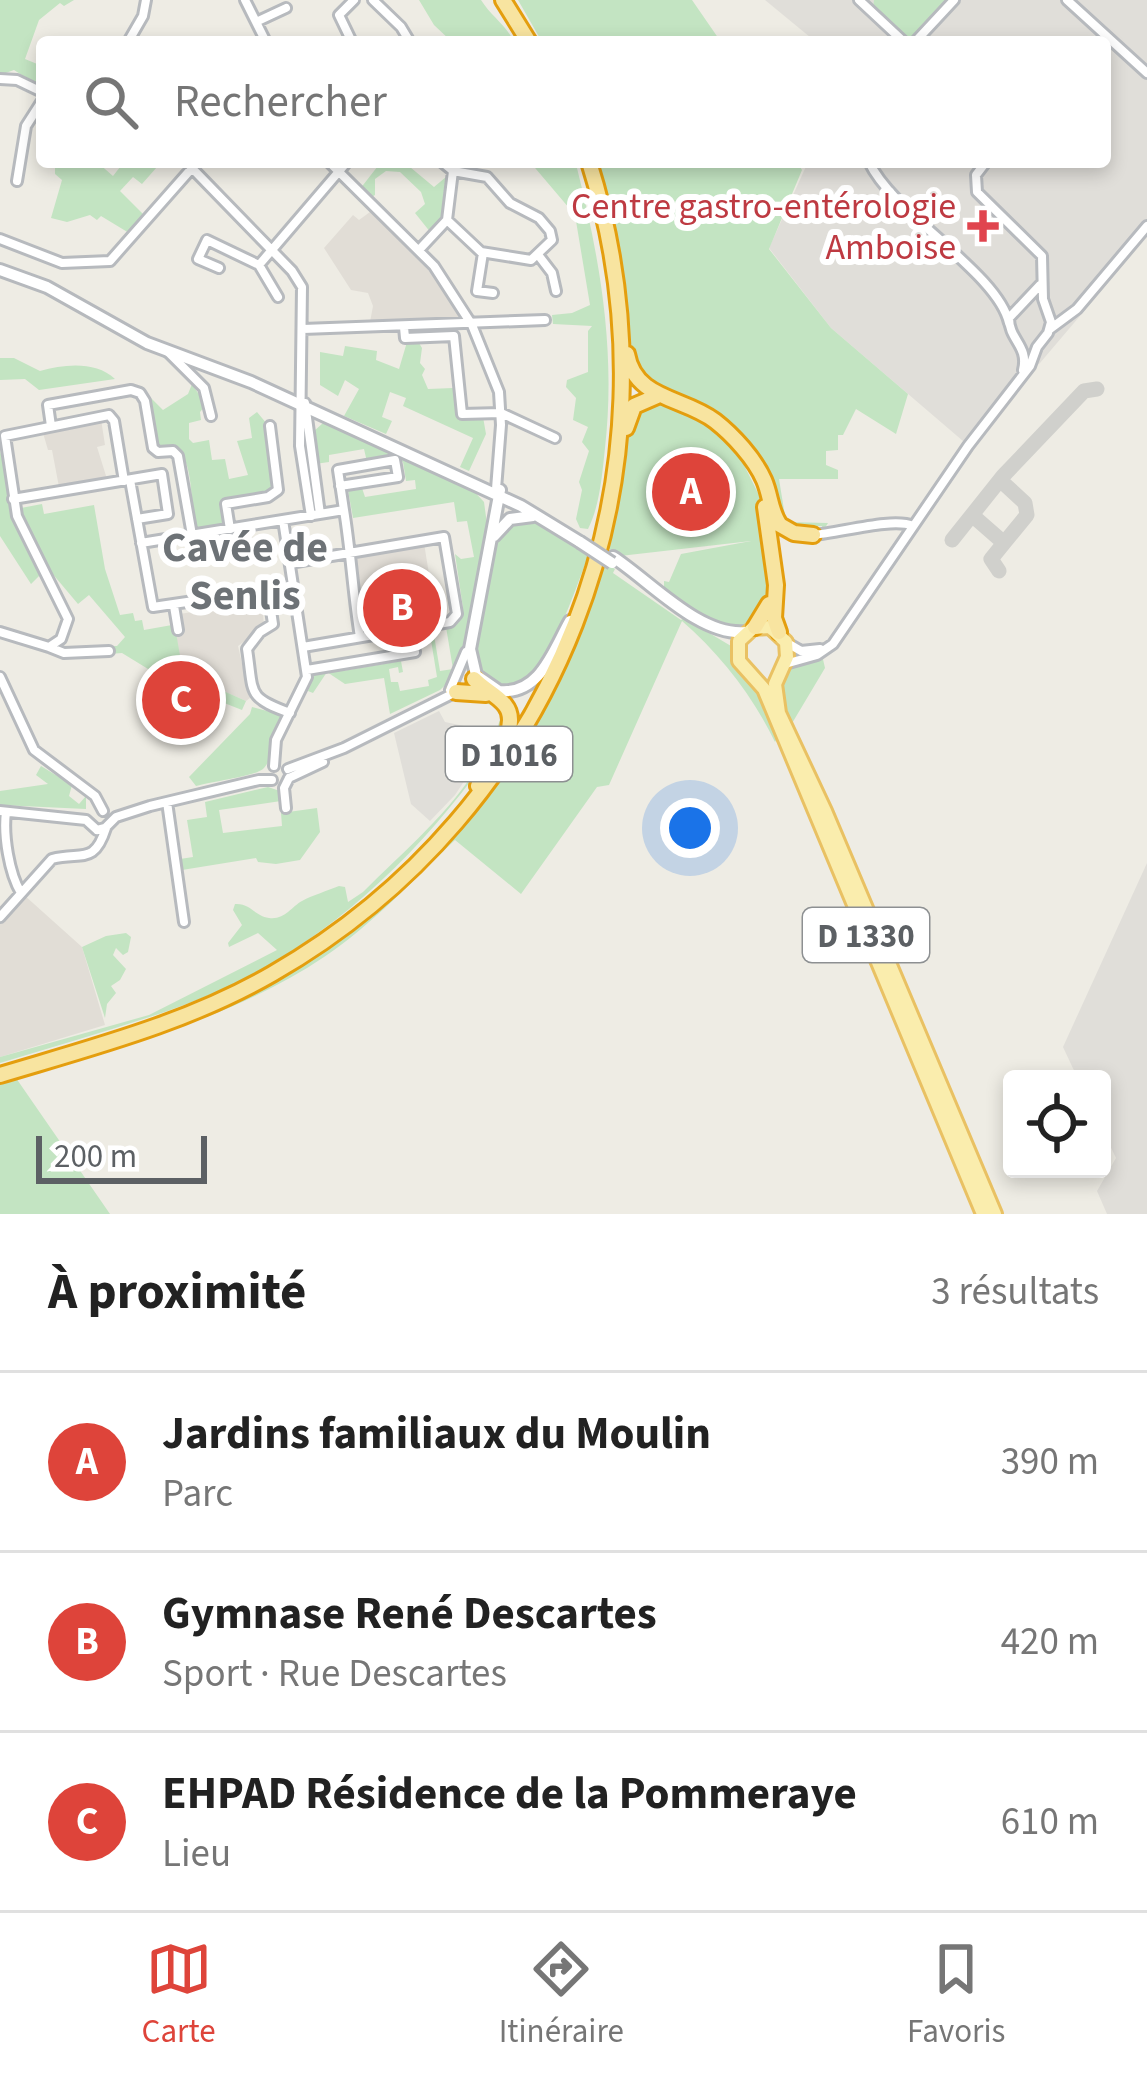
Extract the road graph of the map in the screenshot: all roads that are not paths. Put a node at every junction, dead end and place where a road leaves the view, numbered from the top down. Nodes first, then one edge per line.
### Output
1 (146, 0) edge
2 (245, 0) edge
3 (354, 0) edge
4 (373, 0) edge
5 (383, 0) edge
6 (503, 0) edge
7 (513, 0) edge
8 (859, 0) edge
9 (954, 0) edge
10 (1067, 0) edge
11 (286, 8) dead end
12 (385, 11) junction
13 (256, 22) junction
14 (1103, 33) junction
15 (131, 36) edge
16 (263, 36) edge
17 (349, 36) edge
18 (405, 36) edge
19 (530, 36) edge
20 (531, 36) edge
21 (898, 36) edge
22 (921, 36) edge
23 (1101, 36) edge
24 (1106, 36) edge
25 (1111, 40) edge
26 (1147, 73) edge
27 (0, 79) edge
28 (36, 93) edge
29 (36, 108) edge
30 (189, 168) edge
31 (194, 168) edge
32 (334, 168) edge
33 (342, 168) edge
34 (449, 168) edge
35 (586, 168) edge
36 (587, 168) edge
37 (873, 168) edge
38 (981, 168) edge
39 (452, 171) junction
40 (338, 173) junction
41 (17, 181) dead end
42 (447, 220) junction
43 (1147, 226) edge
44 (0, 239) edge
45 (419, 250) junction
46 (274, 251) junction
47 (483, 253) junction
48 (539, 256) junction
49 (259, 265) junction
50 (614, 267) junction
51 (219, 268) dead end
52 (0, 270) edge
53 (1042, 278) junction
54 (988, 288) junction
55 (556, 291) dead end
56 (493, 293) dead end
57 (278, 297) dead end
58 (1084, 299) junction
59 (1023, 302) junction
60 (1047, 309) junction
61 (544, 320) dead end
62 (1009, 323) junction
63 (472, 325) junction
64 (404, 327) junction
65 (303, 329) junction
66 (1050, 329) junction
67 (1042, 340) junction
68 (1020, 341) junction
69 (169, 352) junction
70 (195, 362) junction
71 (189, 375) junction
72 (1019, 377) junction
73 (666, 397) junction
74 (300, 402) junction
75 (501, 412) junction
76 (211, 416) dead end
77 (321, 418) junction
78 (51, 426) junction
79 (270, 426) dead end
80 (555, 438) dead end
81 (304, 443) junction
82 (744, 452) junction
83 (130, 480) junction
84 (474, 485) junction
85 (340, 486) junction
86 (497, 492) junction
87 (612, 497) junction
88 (13, 499) junction
89 (344, 510) junction
90 (316, 515) junction
91 (542, 517) junction
92 (137, 519) junction
93 (283, 520) junction
94 (491, 520) junction
95 (230, 529) junction
96 (910, 530) junction
97 (192, 535) junction
98 (813, 535) joint
99 (581, 539) junction
100 (141, 543) junction
101 (490, 543) junction
102 (351, 553) junction
103 (612, 560) junction
104 (290, 563) junction
105 (772, 563) junction
106 (174, 606) junction
107 (570, 621) junction
108 (412, 629) junction
109 (178, 630) dead end
110 (750, 630) junction
111 (0, 632) edge
112 (839, 634) junction
113 (360, 637) junction
114 (782, 637) junction
115 (303, 646) junction
116 (49, 647) junction
117 (109, 650) dead end
118 (466, 652) junction
119 (737, 653) junction
120 (781, 667) junction
121 (307, 670) junction
122 (753, 674) junction
123 (0, 677) edge
124 (476, 677) junction
125 (454, 690) junction
126 (492, 695) junction
127 (290, 713) junction
128 (280, 774) junction
129 (478, 785) junction
130 (167, 802) junction
131 (286, 808) dead end
132 (3, 812) edge
133 (100, 819) junction
134 (20, 893) junction
135 (0, 917) edge
136 (184, 922) dead end
137 (0, 1071) edge
138 (983, 1214) edge
139 (995, 1214) edge

1 - 15 street
2 - 13 street
3 - 17 street
4 - 12 street
5 - 12 street
6 - 19 highway
7 - 20 highway
8 - 21 street
9 - 22 street
10 - 14 street
11 - 13 street
12 - 18 street
13 - 16 street
14 - 23 street
14 - 24 street
25 - 26 street
27 - 28 street
29 - 41 street
30 - 44 street
31 - 46 street
32 - 40 street
33 - 40 street
34 - 39 street
35 - 107 highway, D 1016
36 - 50 highway, D 1016
37 - 54 street
38 - 53 street
39 - 42 street
39 - 48 street
40 - 45 street
40 - 46 street
42 - 45 street
42 - 47 street
43 - 58 street
45 - 63 street
46 - 49 street
46 - 65 street
47 - 48 street
47 - 56 street
48 - 55 street
49 - 51 street
49 - 57 street
50 - 73 highway, D 1016
50 - 87 highway, D 1016
52 - 69 main road
53 - 59 street
53 - 60 street
54 - 59 street
54 - 62 street
58 - 60 street
58 - 66 street
59 - 60 street
59 - 62 street
60 - 66 street
61 - 63 street
62 - 68 street
63 - 64 street
63 - 75 street
64 - 65 street
64 - 75 street
65 - 74 street
66 - 67 street
67 - 68 street
67 - 72 street
68 - 72 street
69 - 70 main road
69 - 71 street
70 - 71 street
70 - 74 main road
71 - 76 street
72 - 96 street
73 - 82 highway, D 1016
73 - 87 highway, D 1016
74 - 77 main road
74 - 81 street
74 - 86 main road
75 - 80 street
75 - 86 street
77 - 81 street
77 - 84 main road
78 - 83 street
78 - 88 street
78 - 97 street
79 - 95 street
81 - 90 street
82 - 98 highway
82 - 105 highway, D 1016
83 - 88 street
83 - 92 street
83 - 92 street
84 - 86 main road
84 - 94 main road
85 - 85 street
85 - 89 street
86 - 91 main road
86 - 94 main road
86 - 99 main road
86 - 101 main road
87 - 137 highway, D 1016
88 - 116 street
89 - 90 street
89 - 102 street
90 - 93 street
91 - 99 main road
91 - 101 main road
92 - 100 street
93 - 95 street
93 - 104 street
94 - 118 main road
95 - 97 street
96 - 98 street
96 - 112 street
97 - 100 street
99 - 103 main road, bridge
100 - 106 street
101 - 124 main road
102 - 104 street
102 - 108 street
102 - 113 street
103 - 110 main road
103 - 119 main road
104 - 115 street
105 - 110 highway, D 1016
105 - 114 highway, D 1016
106 - 109 street
106 - 127 street
107 - 124 main road
107 - 129 highway, D 1016
108 - 113 street
108 - 121 street
110 - 114 main road
110 - 119 main road
111 - 116 street
112 - 114 street
112 - 120 street
113 - 115 street
114 - 120 main road
115 - 121 street
116 - 117 street
118 - 124 main road
118 - 125 street
119 - 122 main road
120 - 122 main road
120 - 139 main road, D 1330
121 - 127 street
122 - 138 main road, D 1330
123 - 133 street
124 - 125 street
124 - 126 highway
125 - 126 highway
125 - 128 street
126 - 129 highway
127 - 128 street
128 - 130 street
128 - 131 street
129 - 137 highway, D 1016
130 - 133 street
130 - 136 street
132 - 133 street
132 - 134 street
133 - 134 street
134 - 135 street

